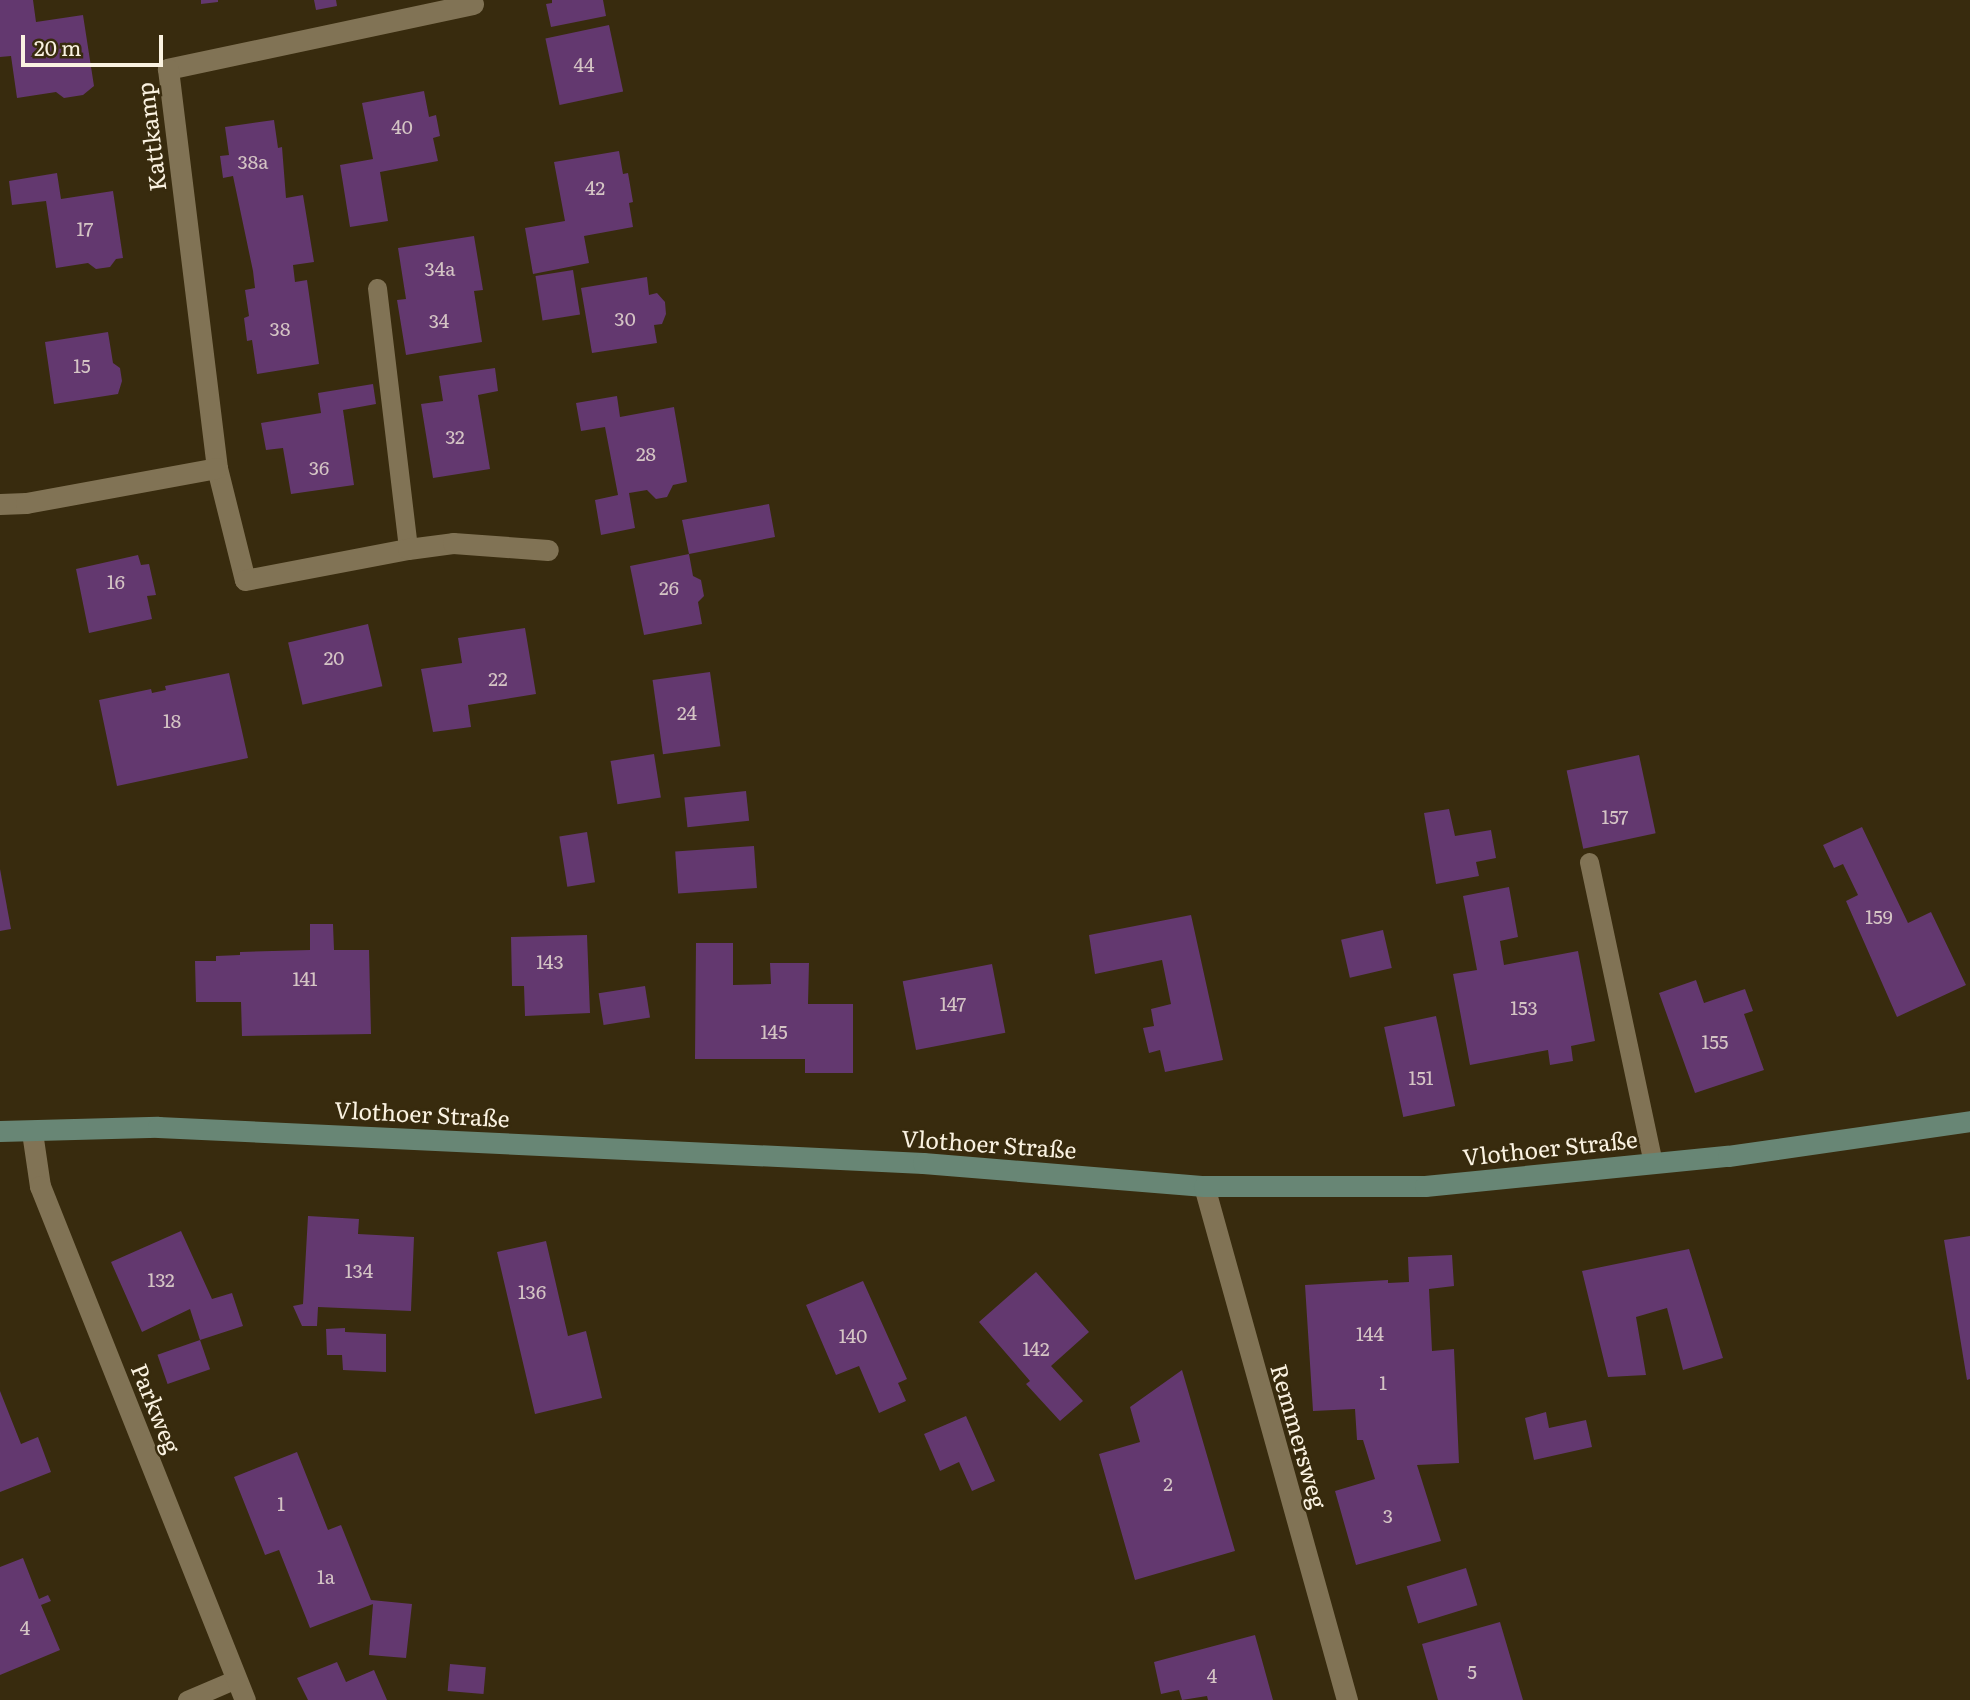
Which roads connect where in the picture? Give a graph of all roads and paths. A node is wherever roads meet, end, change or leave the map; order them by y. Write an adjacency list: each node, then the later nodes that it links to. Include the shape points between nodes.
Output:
1 (473, 4): 3 (street, Kattkamp, via 168,69)
2 (377, 288): 5 (lane)
3 (217, 468): 4 (street); 5 (street, Kattkamp, via 245,580)
4 (0, 504)
5 (408, 549): 6 (street, Kattkamp, via 453,543)
6 (548, 550)
7 (1589, 862): 11 (lane)
8 (1970, 1121): 11 (street, Vlothoer Straße)
9 (0, 1131): 10 (street, Vlothoer Straße)
10 (32, 1132): 12 (street, Vlothoer Straße, via 158,1127 923,1163); 13 (street, Parkweg, via 40,1186)
11 (1653, 1163): 12 (street, Vlothoer Straße, via 1424,1186)
12 (1204, 1186): 16 (street, Remmersweg)
13 (236, 1679): 14 (lane); 15 (street, Parkweg)
14 (187, 1700)
15 (244, 1700)
16 (1347, 1700)

